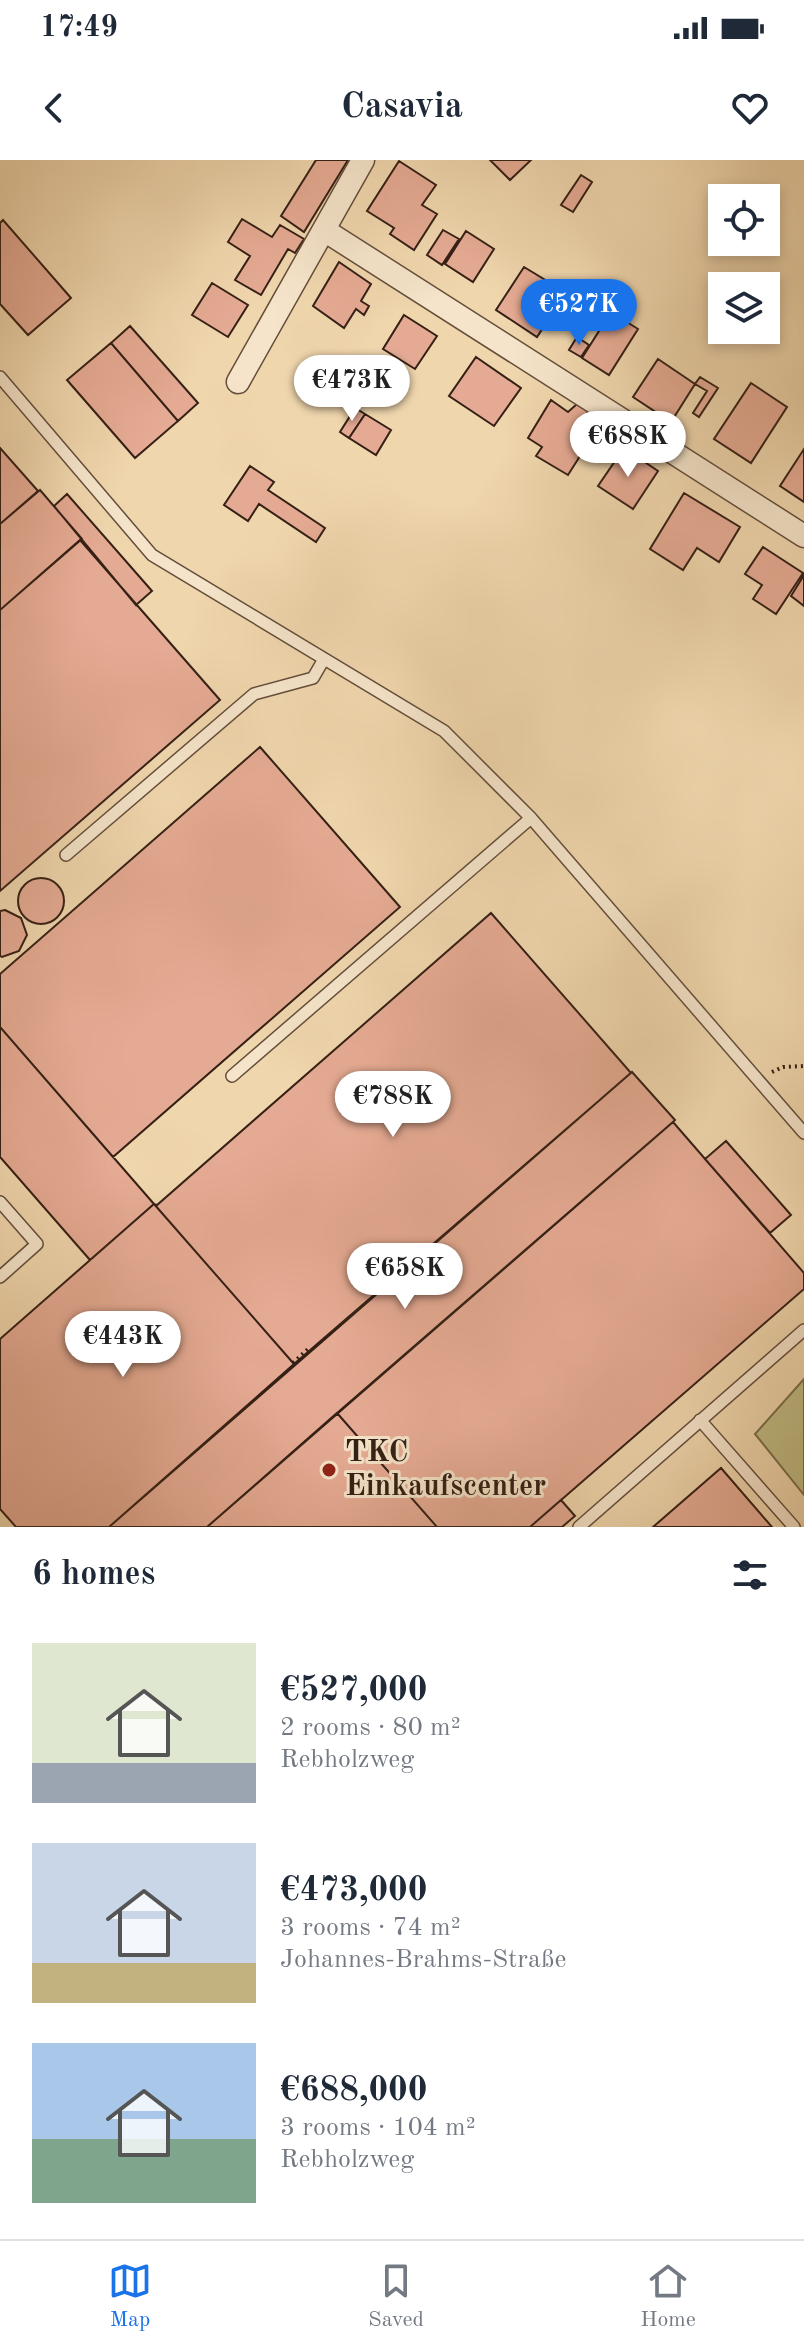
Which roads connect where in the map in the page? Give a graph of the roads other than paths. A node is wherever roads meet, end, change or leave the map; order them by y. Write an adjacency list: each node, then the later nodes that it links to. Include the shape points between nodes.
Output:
1 (363, 160): 2 (street)
2 (324, 230): 4 (street); 5 (street)
3 (0, 377): 6 (lane, via 152,555)
4 (238, 382)
5 (804, 536)
6 (324, 659): 7 (lane, via 444,731); 8 (lane, via 313,678 254,694)
7 (531, 818): 9 (lane); 10 (lane)
8 (66, 855)
9 (232, 1076)
10 (804, 1133)
11 (0, 1202): 12 (lane, via 37,1244)
12 (0, 1277)
13 (804, 1330): 14 (lane)
14 (700, 1420): 15 (lane); 16 (lane)
15 (579, 1527)
16 (794, 1527)

